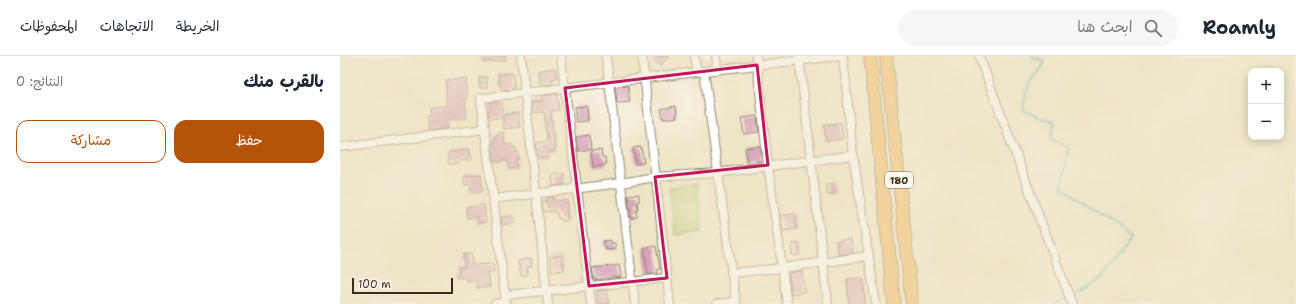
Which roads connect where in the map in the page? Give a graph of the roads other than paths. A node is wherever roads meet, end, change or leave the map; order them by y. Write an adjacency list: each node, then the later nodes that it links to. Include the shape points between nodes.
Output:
1 (521, 56): 20 (street)
2 (561, 56): 19 (street)
3 (606, 56): 18 (street)
4 (642, 56): 17 (street)
5 (694, 56): 16 (street)
6 (716, 56): 15 (street)
7 (756, 56): 14 (street)
8 (840, 56): 13 (street)
9 (843, 56): 23 (street)
10 (870, 56): 27 (highway, 180)
11 (886, 56): 28 (highway, 180)
12 (979, 56): 55 (street)
13 (799, 58): 14 (street); 24 (street)
14 (757, 65): 15 (street); 25 (street)
15 (717, 70): 16 (street)
16 (700, 71): 17 (street); 26 (street)
17 (644, 77): 18 (street); 29 (street)
18 (610, 83): 19 (street); 30 (street)
19 (565, 88): 20 (street); 31 (street)
20 (525, 93): 21 (street, via 481,98); 32 (street)
21 (484, 129): 22 (street); 33 (street)
22 (340, 147)
23 (852, 155): 24 (street); 34 (street)
24 (811, 160): 25 (street); 35 (street)
25 (768, 165): 26 (street); 36 (street)
26 (717, 173): 29 (street); 37 (street)
27 (882, 174): 28 (highway); 53 (highway, 180)
28 (898, 174): 54 (highway, 180)
29 (655, 177): 30 (street); 38 (street)
30 (621, 183): 31 (street); 39 (street)
31 (577, 188): 32 (street); 40 (street)
32 (536, 193): 33 (street); 41 (street)
33 (493, 199): 42 (street)
34 (869, 256): 35 (street); 52 (street)
35 (823, 262): 36 (street); 51 (street)
36 (782, 268): 37 (street); 50 (street)
37 (731, 273): 43 (street)
38 (667, 278): 39 (street); 48 (street)
39 (633, 282): 40 (street); 47 (street)
40 (589, 286): 41 (street); 46 (street)
41 (546, 290): 42 (street); 45 (street)
42 (506, 301): 44 (street)
43 (735, 303): 49 (street)
44 (495, 304)
45 (548, 304)
46 (591, 304)
47 (635, 304)
48 (670, 304)
49 (717, 304)
50 (787, 304)
51 (828, 304)
52 (876, 304)
53 (894, 304)
54 (912, 304)
55 (1072, 304)

